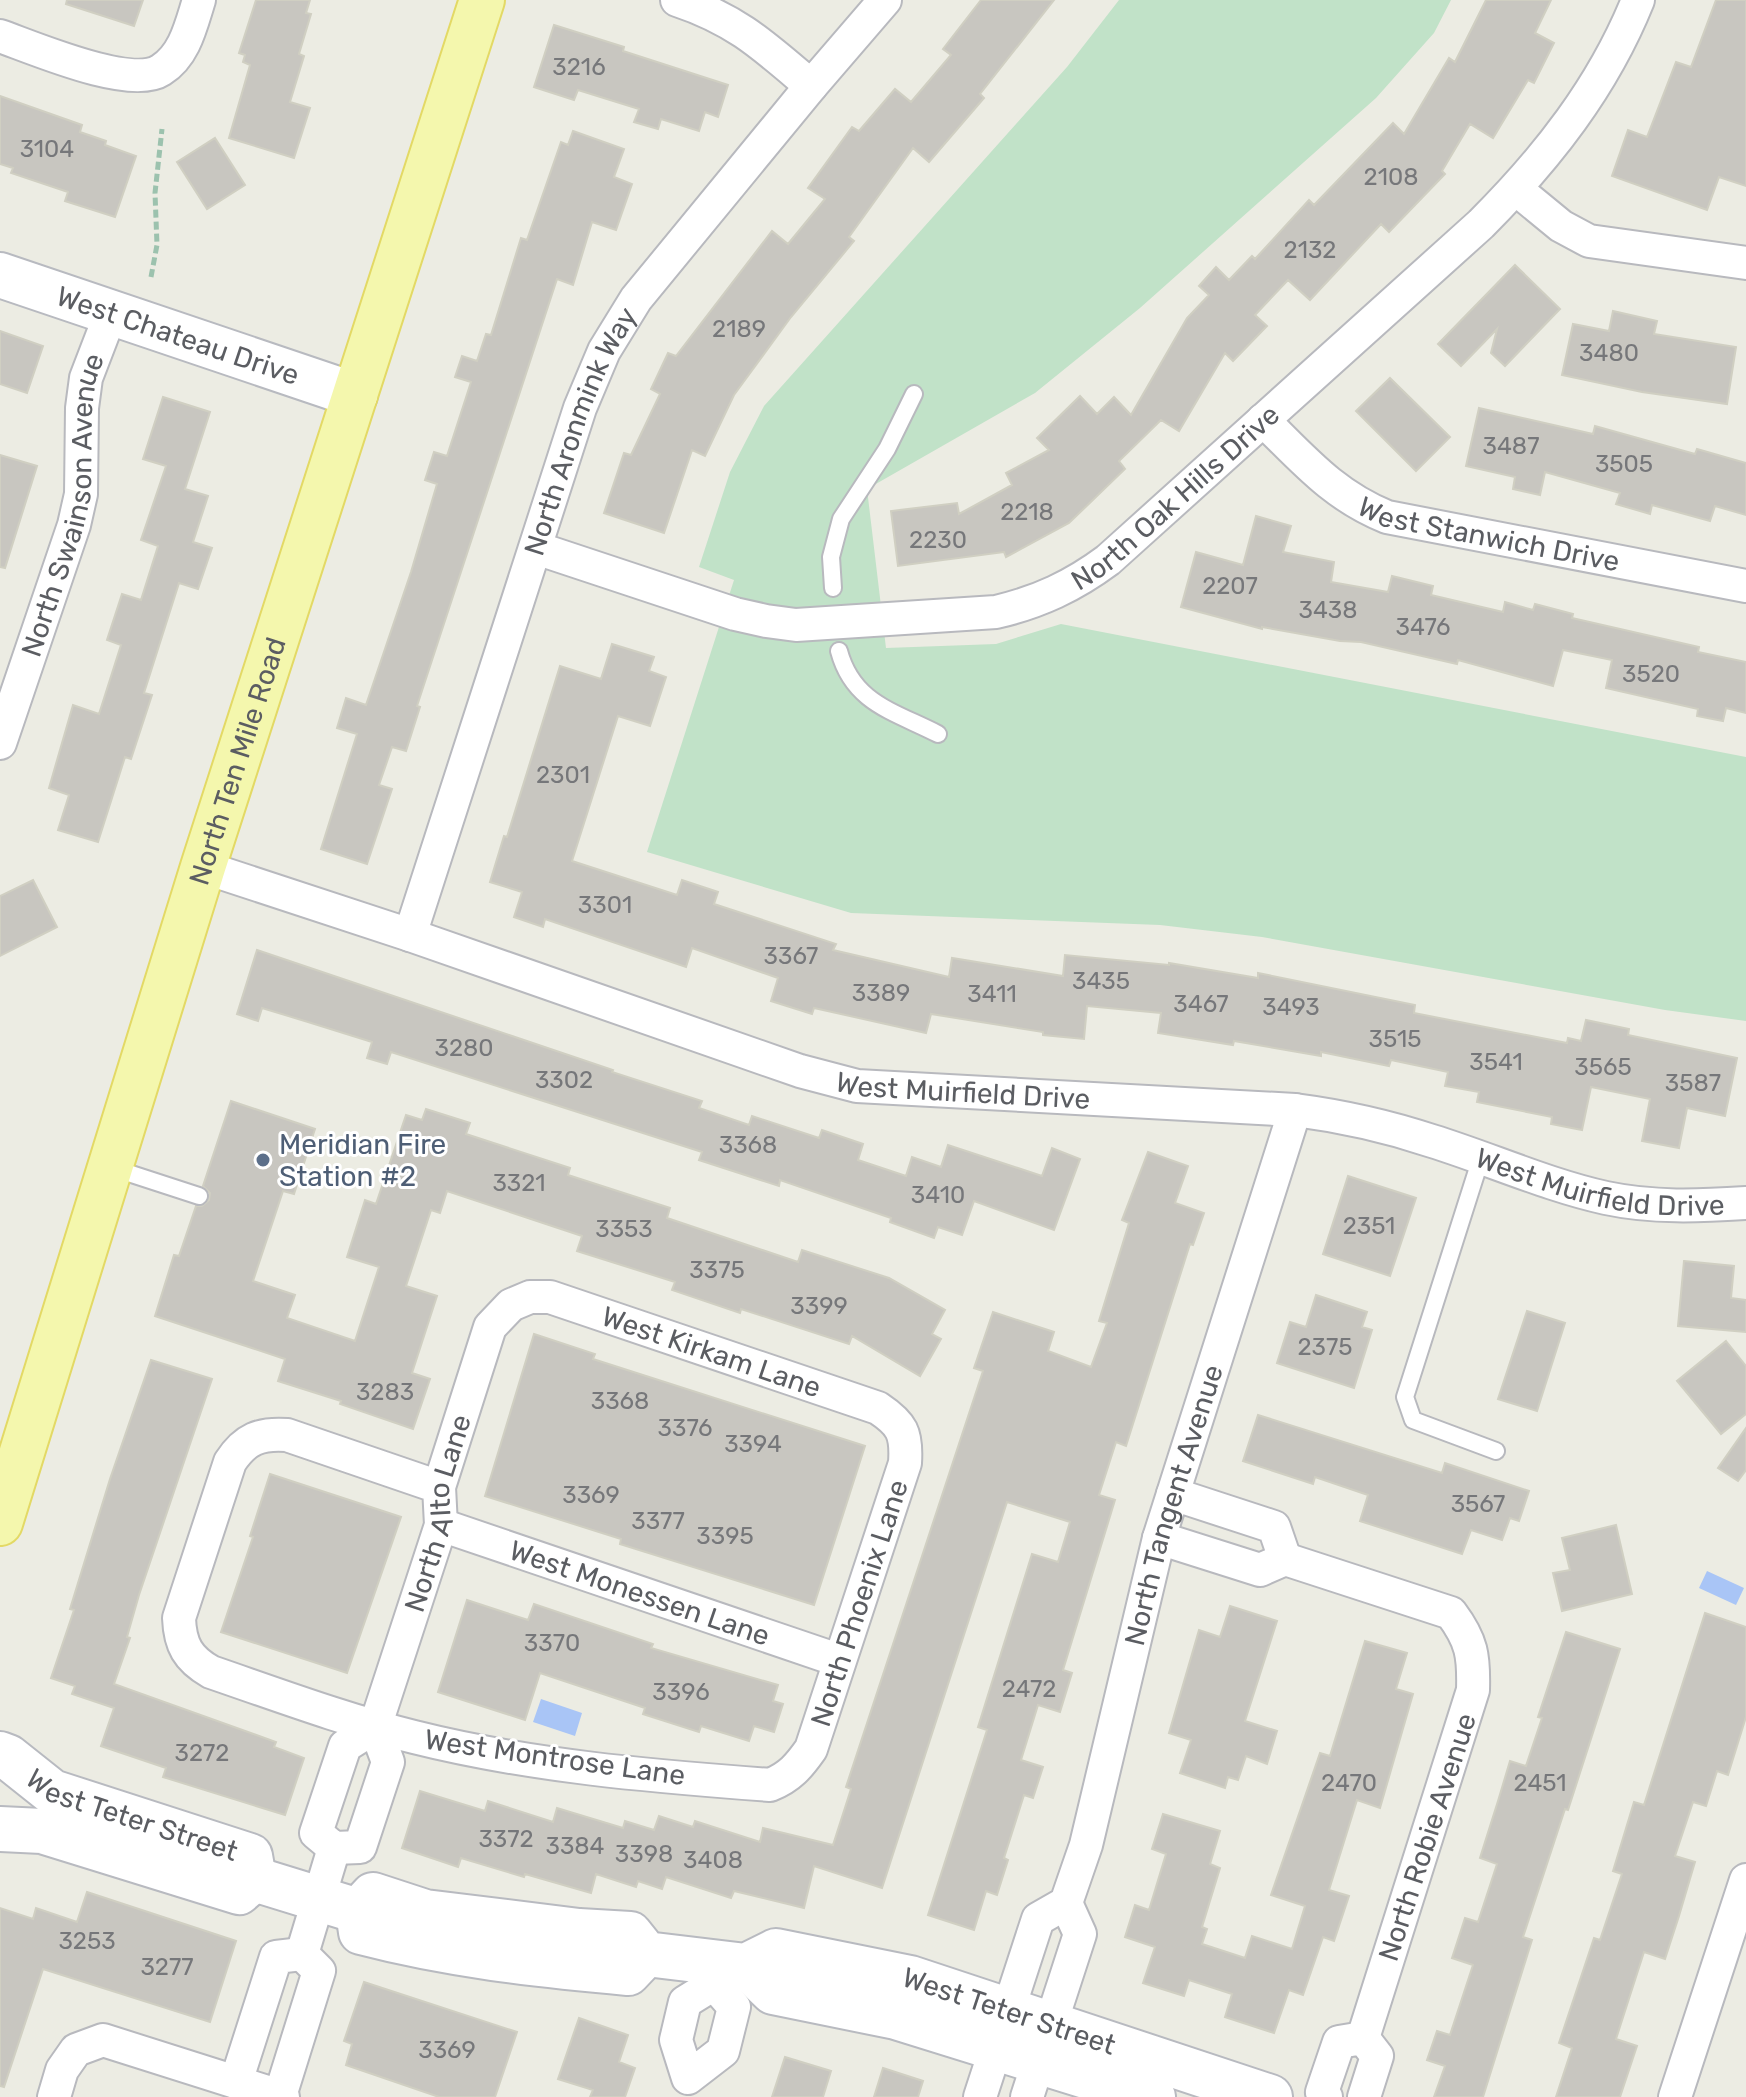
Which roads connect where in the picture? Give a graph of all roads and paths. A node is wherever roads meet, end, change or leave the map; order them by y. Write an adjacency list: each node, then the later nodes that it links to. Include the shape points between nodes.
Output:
1 (199, 0): 6 (street, via 175,57 160,72 139,76 115,75)
2 (482, 0): 15 (main road, North Ten Mile Road)
3 (677, 0): 7 (street, via 753,36)
4 (885, 0): 7 (street, North Aronmink Way)
5 (1638, 0): 9 (street, North Oak Hills Drive, via 1601,78 1565,132)
6 (0, 36)
7 (811, 86): 17 (street, North Aronmink Way, via 619,324 591,378)
8 (162, 129): 12 (path)
9 (1516, 189): 10 (street, via 1561,226 1589,241); 16 (street, North Oak Hills Drive)
10 (1746, 263)
11 (0, 275): 13 (street, West Chateau Drive)
12 (151, 277)
13 (111, 313): 15 (street, West Chateau Drive); 22 (street, North Swainson Avenue, via 86,378 81,494 74,525)
14 (914, 394): 19 (lane, via 887,449 841,519 831,557)
15 (355, 395): 23 (main road, North Ten Mile Road)
16 (1263, 420): 17 (street, North Oak Hills Drive, via 1108,560 1056,593 996,612 796,625 766,621); 18 (street, West Stanwich Drive, via 1332,488 1387,517)
17 (536, 548): 24 (street, North Aronmink Way)
18 (1746, 586)
19 (833, 588)
20 (839, 651): 21 (lane, via 845,673 865,698)
21 (938, 734)
22 (0, 743)
23 (203, 867): 24 (street, West Muirfield Drive); 27 (main road, North Ten Mile Road)
24 (410, 935): 25 (street, West Muirfield Drive, via 800,1071 857,1086)
25 (1295, 1110): 26 (street, West Muirfield Drive, via 1428,1139); 34 (street, North Tangent Avenue)
26 (1481, 1158): 29 (street, West Muirfield Drive, via 1577,1191 1637,1203); 32 (lane, via 1405,1397 1413,1420)
27 (110, 1167): 28 (lane); 35 (main road, North Ten Mile Road)
28 (199, 1196)
29 (1746, 1203)
30 (511, 1305): 31 (street, West Kirkam Lane, via 530,1297 550,1297 878,1408); 33 (street, North Alto Lane, via 490,1327)
31 (903, 1431): 39 (street, North Phoenix Lane, via 905,1463)
32 (1496, 1451)
33 (439, 1487): 36 (street, North Alto Lane); 40 (street, West Montrose Lane, via 287,1435 255,1437 230,1462 179,1618 184,1649 211,1672)
34 (1173, 1494): 37 (street, North Tangent Avenue); 38 (street, via 1274,1527)
35 (0, 1523)
36 (441, 1525): 39 (street, West Monessen Lane); 40 (street, North Alto Lane)
37 (1159, 1538): 38 (street, via 1260,1570); 47 (street, North Tangent Avenue, via 1086,1845)
38 (1285, 1559): 52 (street, North Robie Avenue, via 1451,1613 1466,1634 1474,1659 1473,1690)
39 (838, 1660): 42 (street, North Phoenix Lane, via 811,1749)
40 (375, 1727): 42 (street, West Montrose Lane, via 554,1763 717,1780 770,1785); 44 (street, via 345,1746 316,1833); 44 (street, via 388,1762 360,1847)
41 (0, 1754): 45 (street, West Teter Street, via 52,1792 250,1856)
42 (796, 1770)
43 (0, 1829): 45 (street, West Teter Street, via 42,1831 239,1892)
44 (334, 1848): 48 (street)
45 (254, 1879): 48 (street, West Teter Street)
46 (1746, 1880): 63 (street)
47 (1066, 1903): 51 (street, via 1038,1919); 53 (street, via 1080,1934)
48 (338, 1905): 49 (street); 50 (street, via 373,1895 425,1912 630,1934 646,1954)
49 (302, 1954): 54 (street, via 276,1957); 56 (street, via 319,1971)
50 (725, 1971): 51 (street, West Teter Street, via 773,1992 896,2017); 55 (street, via 734,2007 723,2051); 55 (street, via 685,2002 676,2040)
51 (1003, 2029): 53 (street, West Teter Street); 58 (street)
52 (1363, 2038): 61 (street, via 1339,2042 1322,2092); 62 (street, via 1377,2056)
53 (1039, 2061): 59 (street, West Teter Street); 60 (street, West Teter Street)
54 (236, 2082): 56 (street); 57 (street, via 103,2040 76,2050 62,2070)
55 (685, 2088)
56 (282, 2096)
57 (54, 2097)
58 (980, 2097)
59 (1153, 2097)
60 (1270, 2097)
61 (1326, 2097)
62 (1364, 2097)
63 (1675, 2097)

